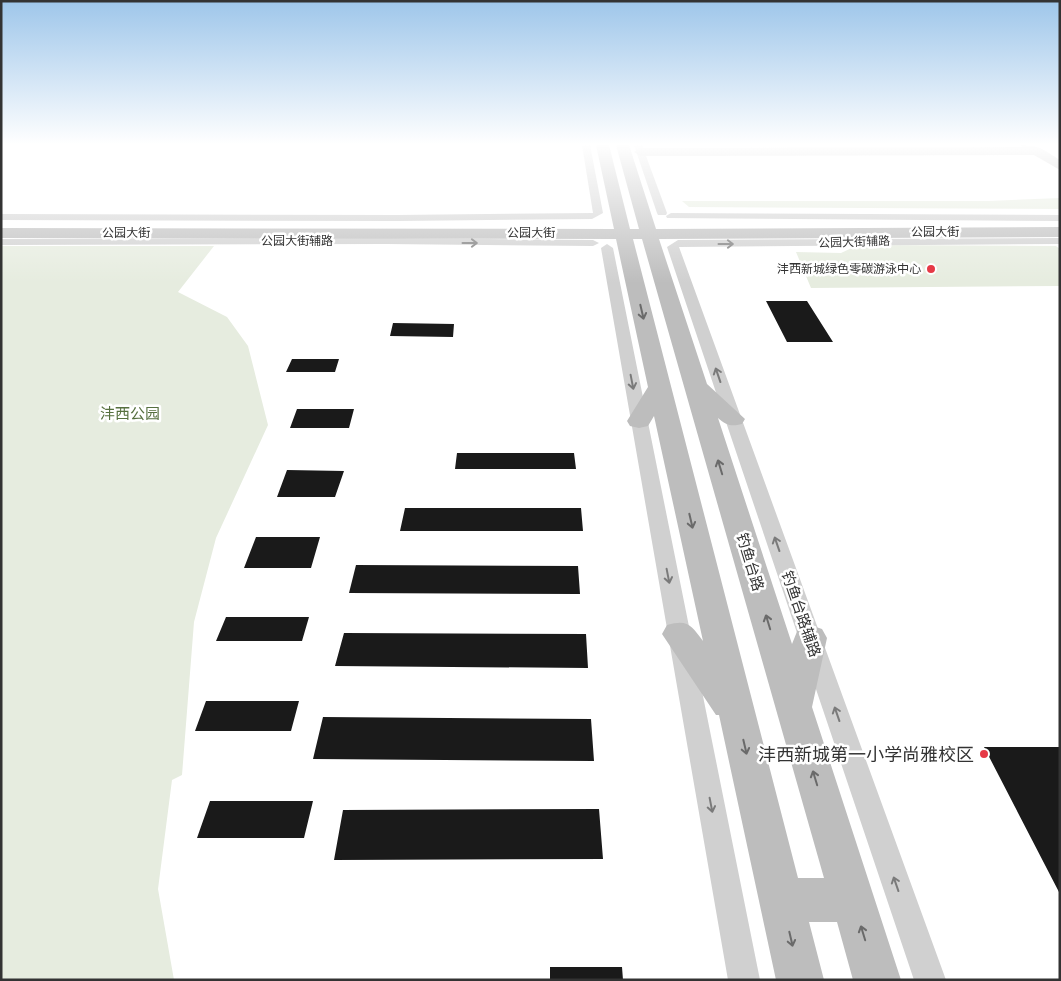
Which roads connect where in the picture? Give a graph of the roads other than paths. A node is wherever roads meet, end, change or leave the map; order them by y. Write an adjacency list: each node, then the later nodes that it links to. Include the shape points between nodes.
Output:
1 (741, 191): 2 (main road)
2 (630, 207): 4 (street, 公园大街辅路, via 398,218); 5 (street, 公园大街辅路); 9 (main road); 9 (main road, 公园大街); 9 (main road); 10 (main road); 10 (main road, 公园大街); 10 (main road); 13 (street, 公园大街辅路, one-way to 13); 14 (street, 公园大街辅路, one-way to 2, via 458,243); 15 (main road, one-way to 15); 16 (main road, 钓鱼台路); 17 (street, 钓鱼台路辅路, one-way to 2); 18 (street, one-way to 18)
3 (1060, 213): 5 (main road)
4 (1, 217)
5 (1014, 218): 6 (street, 公园大街辅路)
6 (1060, 218)
7 (1, 226): 9 (main road, 公园大街)
8 (1060, 226): 10 (main road, 公园大街)
9 (558, 230): 12 (main road, 公园大街)
10 (713, 230): 11 (main road, 公园大街)
11 (1060, 232)
12 (1, 233)
13 (1060, 241)
14 (1, 242)
15 (659, 387): 18 (main road); 22 (main road, one-way to 22)
16 (696, 388): 17 (main road); 21 (main road, 钓鱼台路, one-way to 16)
17 (733, 419): 20 (street, 钓鱼台路辅路, one-way to 17)
18 (639, 421): 19 (street, one-way to 19)
19 (679, 634): 22 (main road); 25 (street, one-way to 25)
20 (810, 638): 21 (main road); 28 (street, 钓鱼台路辅路, one-way to 20)
21 (794, 708): 24 (main road, 钓鱼台路, one-way to 21)
22 (738, 716): 23 (main road, one-way to 23)
23 (781, 900): 24 (main road); 26 (main road, one-way to 26)
24 (852, 900): 27 (main road, 钓鱼台路, one-way to 24)
25 (744, 980)
26 (800, 980)
27 (877, 980)
28 (930, 980)

